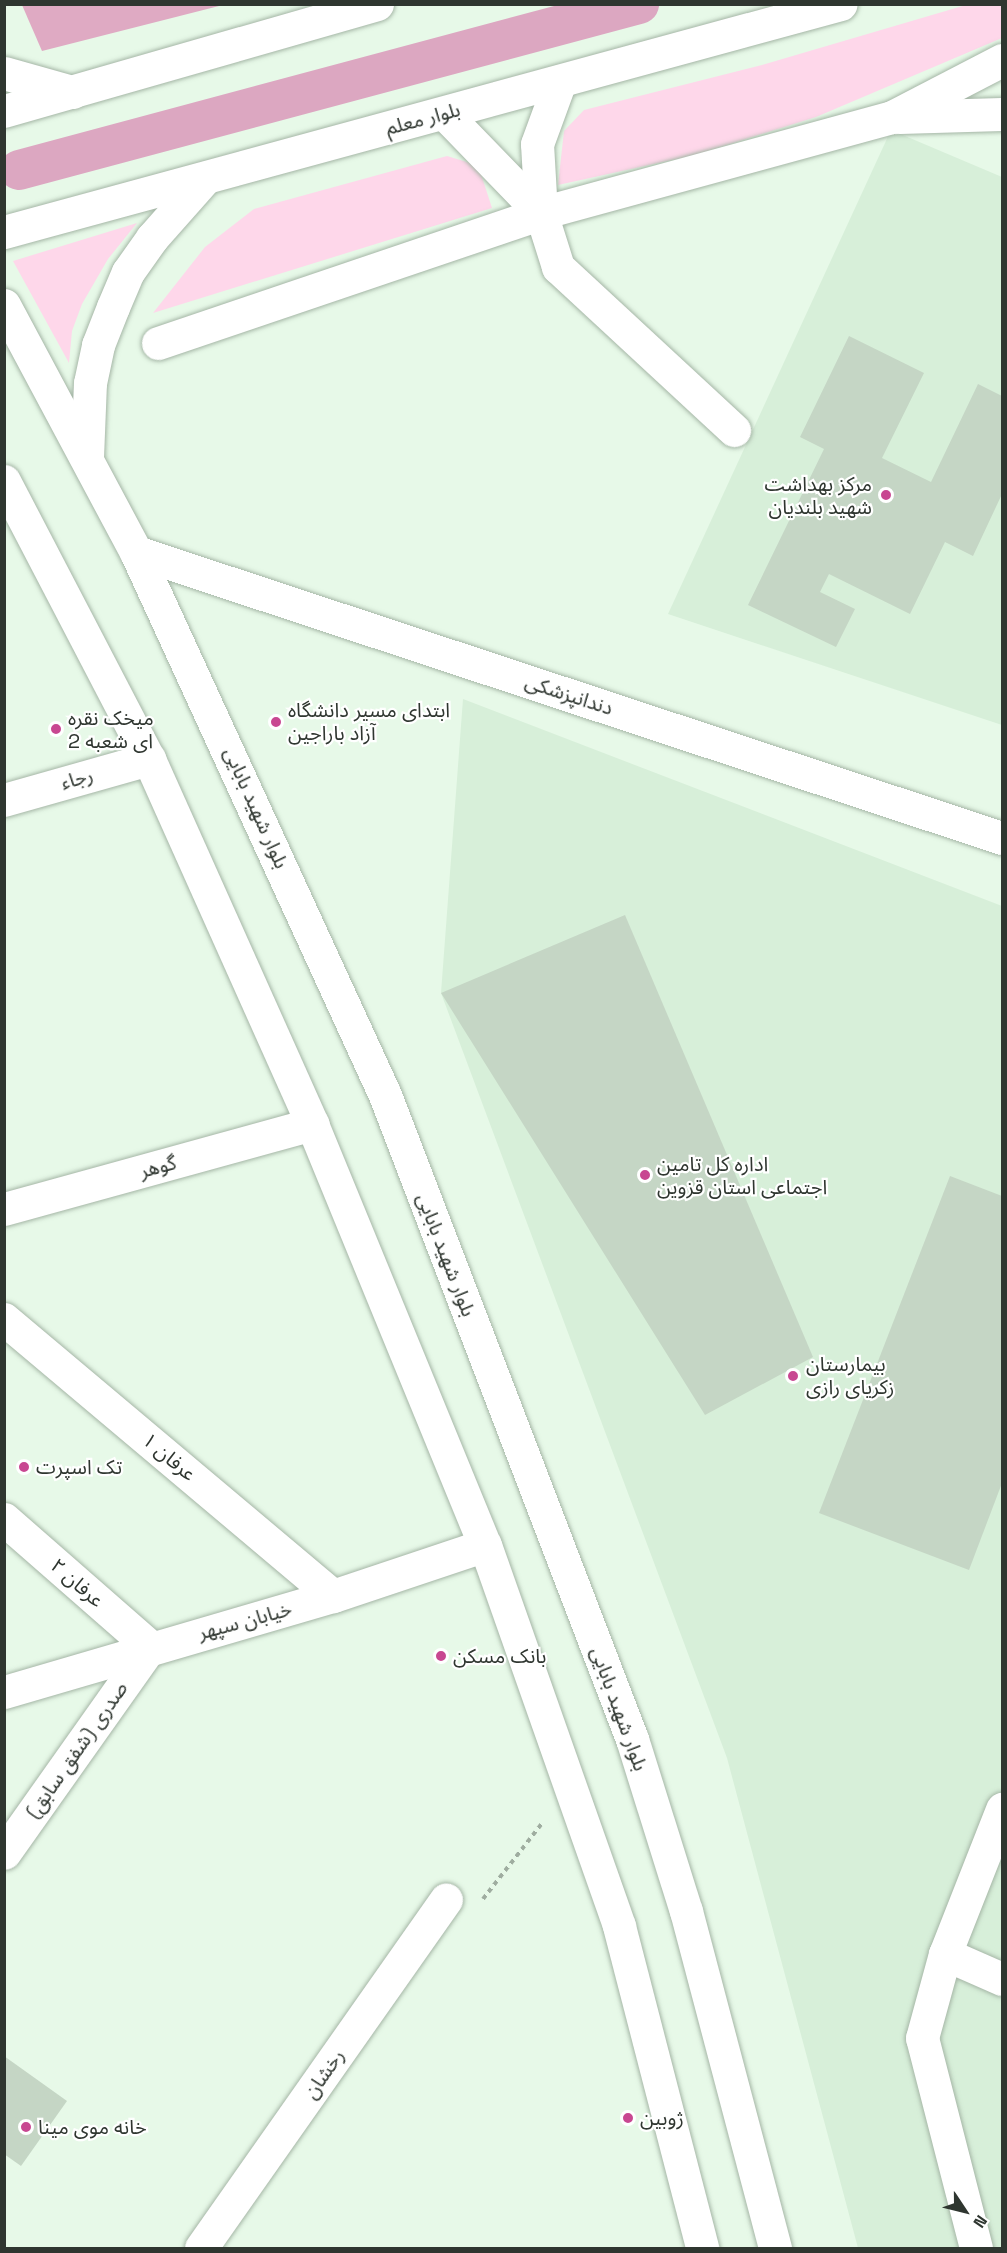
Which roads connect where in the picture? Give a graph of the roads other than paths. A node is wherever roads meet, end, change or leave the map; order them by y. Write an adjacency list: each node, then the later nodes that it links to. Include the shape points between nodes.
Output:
1 (377, 4): 6 (main road)
2 (841, 4): 5 (main road, بلوار معلم)
3 (1002, 60): 10 (main road)
4 (4, 73): 6 (main road)
5 (560, 81): 8 (main road, بلوار معلم); 12 (main road, via 537,144)
6 (72, 92): 7 (main road)
7 (4, 111)
8 (444, 112): 11 (main road, بلوار معلم); 12 (main road)
9 (1002, 114): 10 (main road)
10 (892, 117): 12 (main road)
11 (205, 178): 13 (main road, بلوار معلم); 17 (main road, via 152,238 128,272 113,307 98,345 90,383)
12 (541, 213): 15 (main road); 16 (main road, via 558,267)
13 (4, 232)
14 (4, 305): 17 (main road, بلوار شهید بابایی)
15 (158, 343)
16 (734, 430)
17 (87, 459): 19 (main road, بلوار شهید بابایی)
18 (4, 481): 20 (main road)
19 (136, 552): 22 (main road, دندانپزشکی); 38 (main road, بلوار شهید بابایی, via 385,1095 632,1739 686,1911)
20 (149, 759): 21 (main road, رجاء); 23 (main road)
21 (4, 800)
22 (1002, 838)
23 (312, 1124): 24 (main road, گوهر); 27 (main road)
24 (4, 1209)
25 (4, 1319): 28 (main road, عرفان ۱)
26 (4, 1520): 29 (main road, عرفان ۲)
27 (484, 1545): 28 (main road, خیابان سپهر); 37 (main road, via 619,1926)
28 (333, 1596): 29 (main road, خیابان سپهر)
29 (150, 1647): 30 (main road, خیابان سپهر); 32 (main road, صدری (شفق سابق))
30 (4, 1692)
31 (1002, 1809): 34 (main road)
32 (4, 1853)
33 (446, 1900): 36 (main road, رخشان)
34 (945, 1954): 35 (main road); 39 (main road, via 922,2038)
35 (1002, 1979)
36 (201, 2248)
37 (702, 2248)
38 (775, 2248)
39 (976, 2248)

